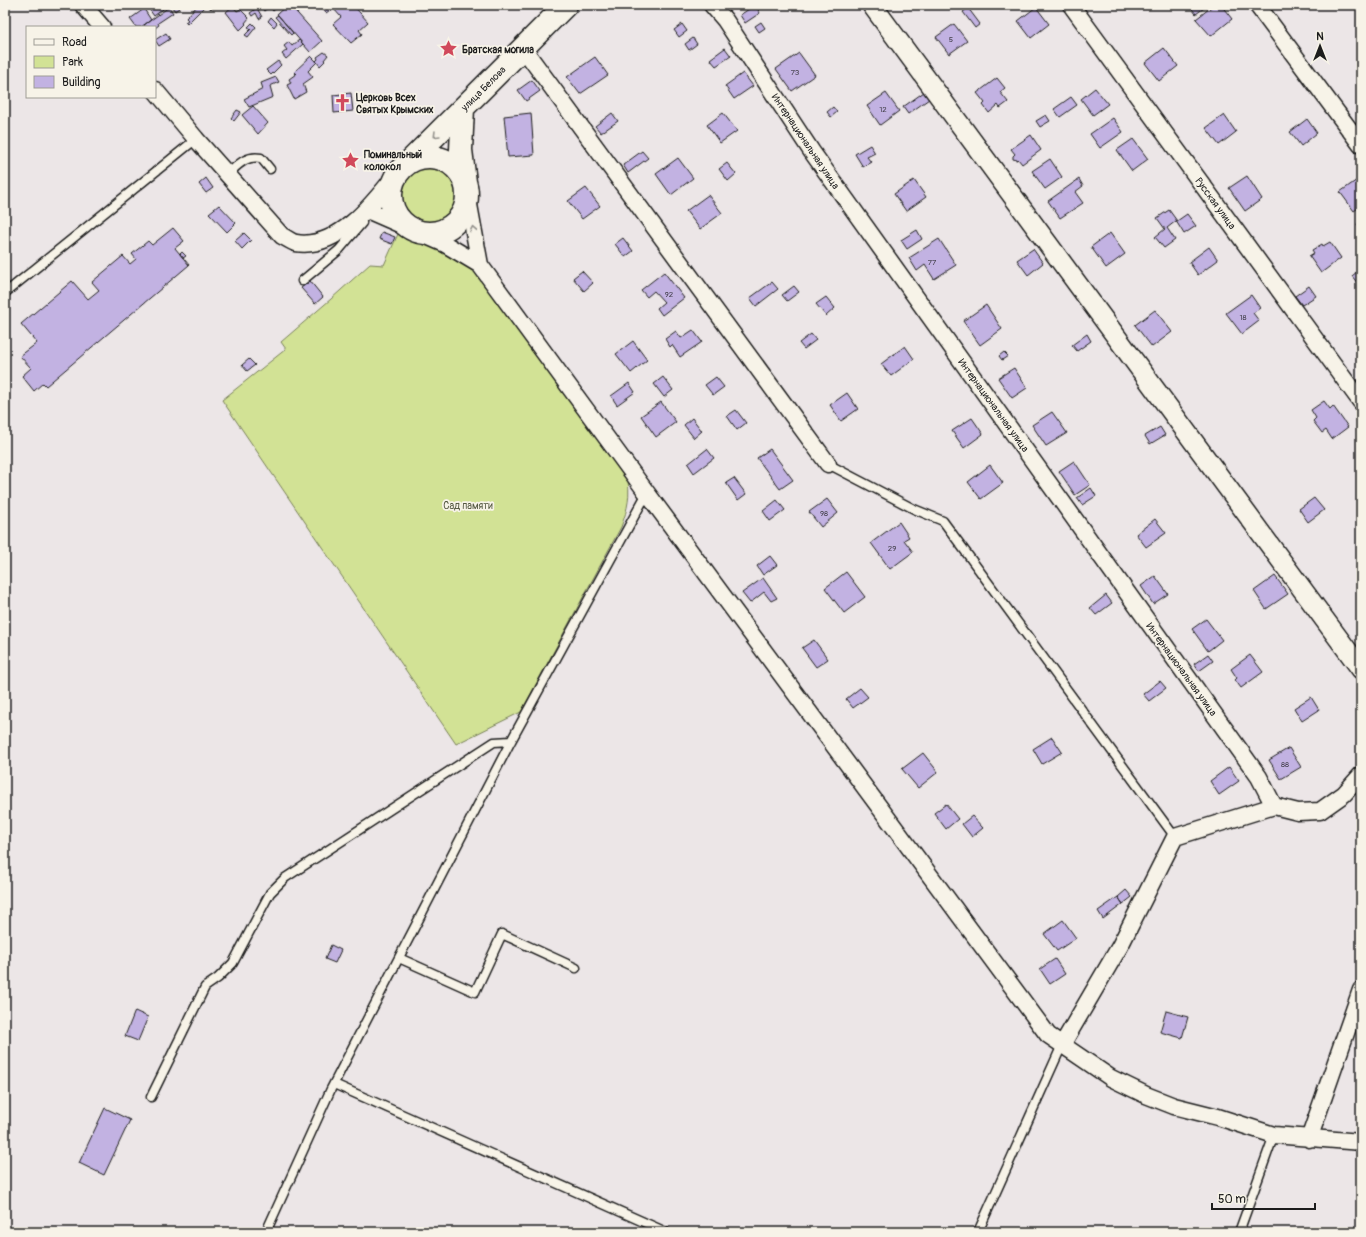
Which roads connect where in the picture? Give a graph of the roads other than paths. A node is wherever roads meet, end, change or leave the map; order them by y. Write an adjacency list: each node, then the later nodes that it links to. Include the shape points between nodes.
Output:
1 (83, 5): 7 (street)
2 (566, 5): 8 (main road, улица Белова)
3 (712, 5): 28 (street, Интернациональная улица, via 725,20 817,158 1259,776)
4 (872, 5): 25 (street)
5 (1070, 5): 22 (street, Русская улица)
6 (1257, 5): 12 (street)
7 (101, 26)
8 (523, 48): 10 (main road, улица Белова); 23 (street)
9 (156, 91): 11 (street)
10 (463, 108): 14 (main road, улица Белова, one-way to 14); 16 (main road, via 461,150)
11 (196, 139): 15 (street); 21 (lane)
12 (1361, 145)
13 (270, 169): 15 (lane, via 261,158 252,157)
14 (399, 171): 16 (main road, via 414,160 432,157 441,159 456,169 465,184); 17 (street); 18 (main road, via 391,187 392,206 401,222)
15 (228, 174): 17 (street, via 282,236 294,243 313,244 332,236)
16 (466, 194): 18 (main road, via 463,211 452,225 435,232); 19 (street, one-way to 16)
17 (370, 211): 18 (street); 20 (lane, via 339,250)
18 (417, 231): 19 (street, via 446,244)
19 (480, 265): 24 (street)
20 (302, 281)
21 (5, 294)
22 (1361, 402)
23 (828, 464): 29 (lane, via 914,509 943,521)
24 (647, 493): 26 (lane); 33 (street, via 1048,1035)
25 (1361, 669)
26 (511, 741): 30 (lane); 35 (lane, via 494,742 285,878 270,893 233,963 205,987)
27 (1361, 775): 28 (street, via 1344,794 1320,811 1298,812)
28 (1274, 806): 29 (street)
29 (1175, 836): 33 (street, via 1120,946)
30 (399, 958): 31 (lane, via 475,992 502,934); 34 (lane)
31 (576, 968)
32 (1361, 990): 37 (street)
33 (1062, 1045): 36 (street, via 1111,1078 1146,1095 1174,1106); 41 (lane)
34 (334, 1084): 39 (lane); 40 (lane)
35 (151, 1097)
36 (1274, 1135): 37 (street); 42 (lane)
37 (1309, 1139): 38 (street)
38 (1361, 1142)
39 (266, 1232)
40 (666, 1232)
41 (978, 1232)
42 (1239, 1232)

